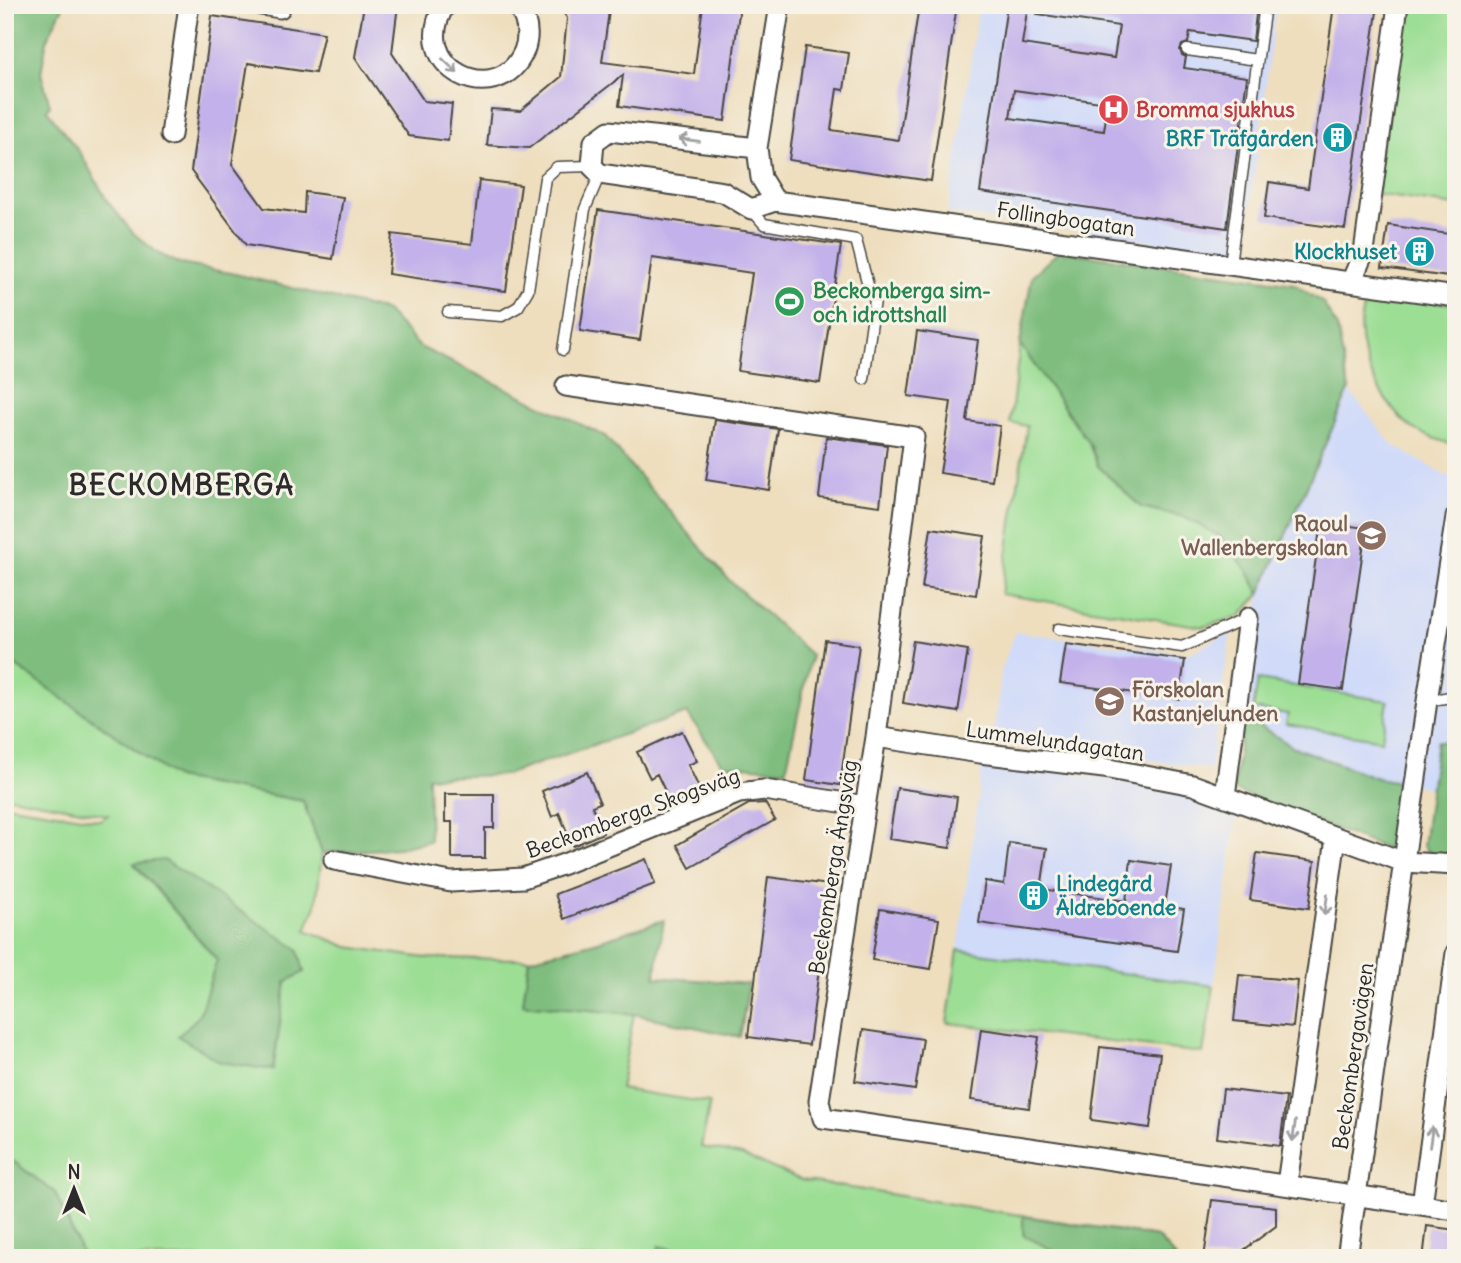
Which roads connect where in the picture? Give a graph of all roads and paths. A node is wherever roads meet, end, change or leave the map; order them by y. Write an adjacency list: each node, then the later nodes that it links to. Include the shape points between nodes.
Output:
1 (189, 5): 9 (street)
2 (445, 5): 3 (street, one-way to 3, via 434,31 436,46 452,71 479,81 495,79 520,60 527,30)
3 (517, 5)
4 (780, 5): 10 (street)
5 (1265, 5): 8 (lane)
6 (1398, 5): 15 (street, via 1364,252)
7 (1187, 50): 8 (lane)
8 (1258, 60): 14 (lane)
9 (171, 135)
10 (757, 148): 11 (street, one-way to 11, via 608,131 594,142); 12 (street, via 761,178)
11 (596, 170): 13 (street, via 723,192); 17 (lane, via 557,167 545,178 528,290 518,307 502,316); 18 (lane, via 585,209)
12 (775, 201): 13 (street); 14 (street, Follingbogatan)
13 (751, 209): 19 (lane, via 764,224 856,240 875,300)
14 (1230, 264): 15 (street, Follingbogatan)
15 (1351, 282): 16 (street, Follingbogatan)
16 (1456, 297)
17 (449, 312)
18 (564, 350)
19 (864, 379)
20 (566, 386): 26 (street, Beckomberga Ängsväg, via 914,437)
21 (1456, 517): 25 (street, Beckombergavägen)
22 (1248, 618): 23 (lane, via 1182,647); 27 (street)
23 (1059, 629)
24 (1456, 696): 25 (lane)
25 (1427, 701): 31 (street, Beckombergavägen)
26 (876, 737): 27 (street, Lummelundagatan, via 1104,768 1193,785); 28 (street, Beckomberga Ängsväg)
27 (1225, 796): 29 (street, Lummelundagatan)
28 (865, 806): 30 (street, Beckomberga Skogsväg, via 764,790 738,793 523,878 451,882); 34 (street, Beckomberga Ängsväg, via 819,1101 823,1118)
29 (1336, 838): 31 (street, Lummelundagatan); 34 (street, one-way to 34)
30 (334, 860)
31 (1404, 862): 32 (street); 35 (street, Beckombergavägen)
32 (1456, 865)
33 (1456, 953): 36 (street, one-way to 33)
34 (1287, 1184): 35 (street, Beckomberga Ängsväg)
35 (1357, 1195): 36 (street, Beckomberga Ängsväg); 38 (street, Beckombergavägen)
36 (1422, 1205): 37 (street, Beckomberga Ängsväg)
37 (1456, 1210)
38 (1347, 1258)

